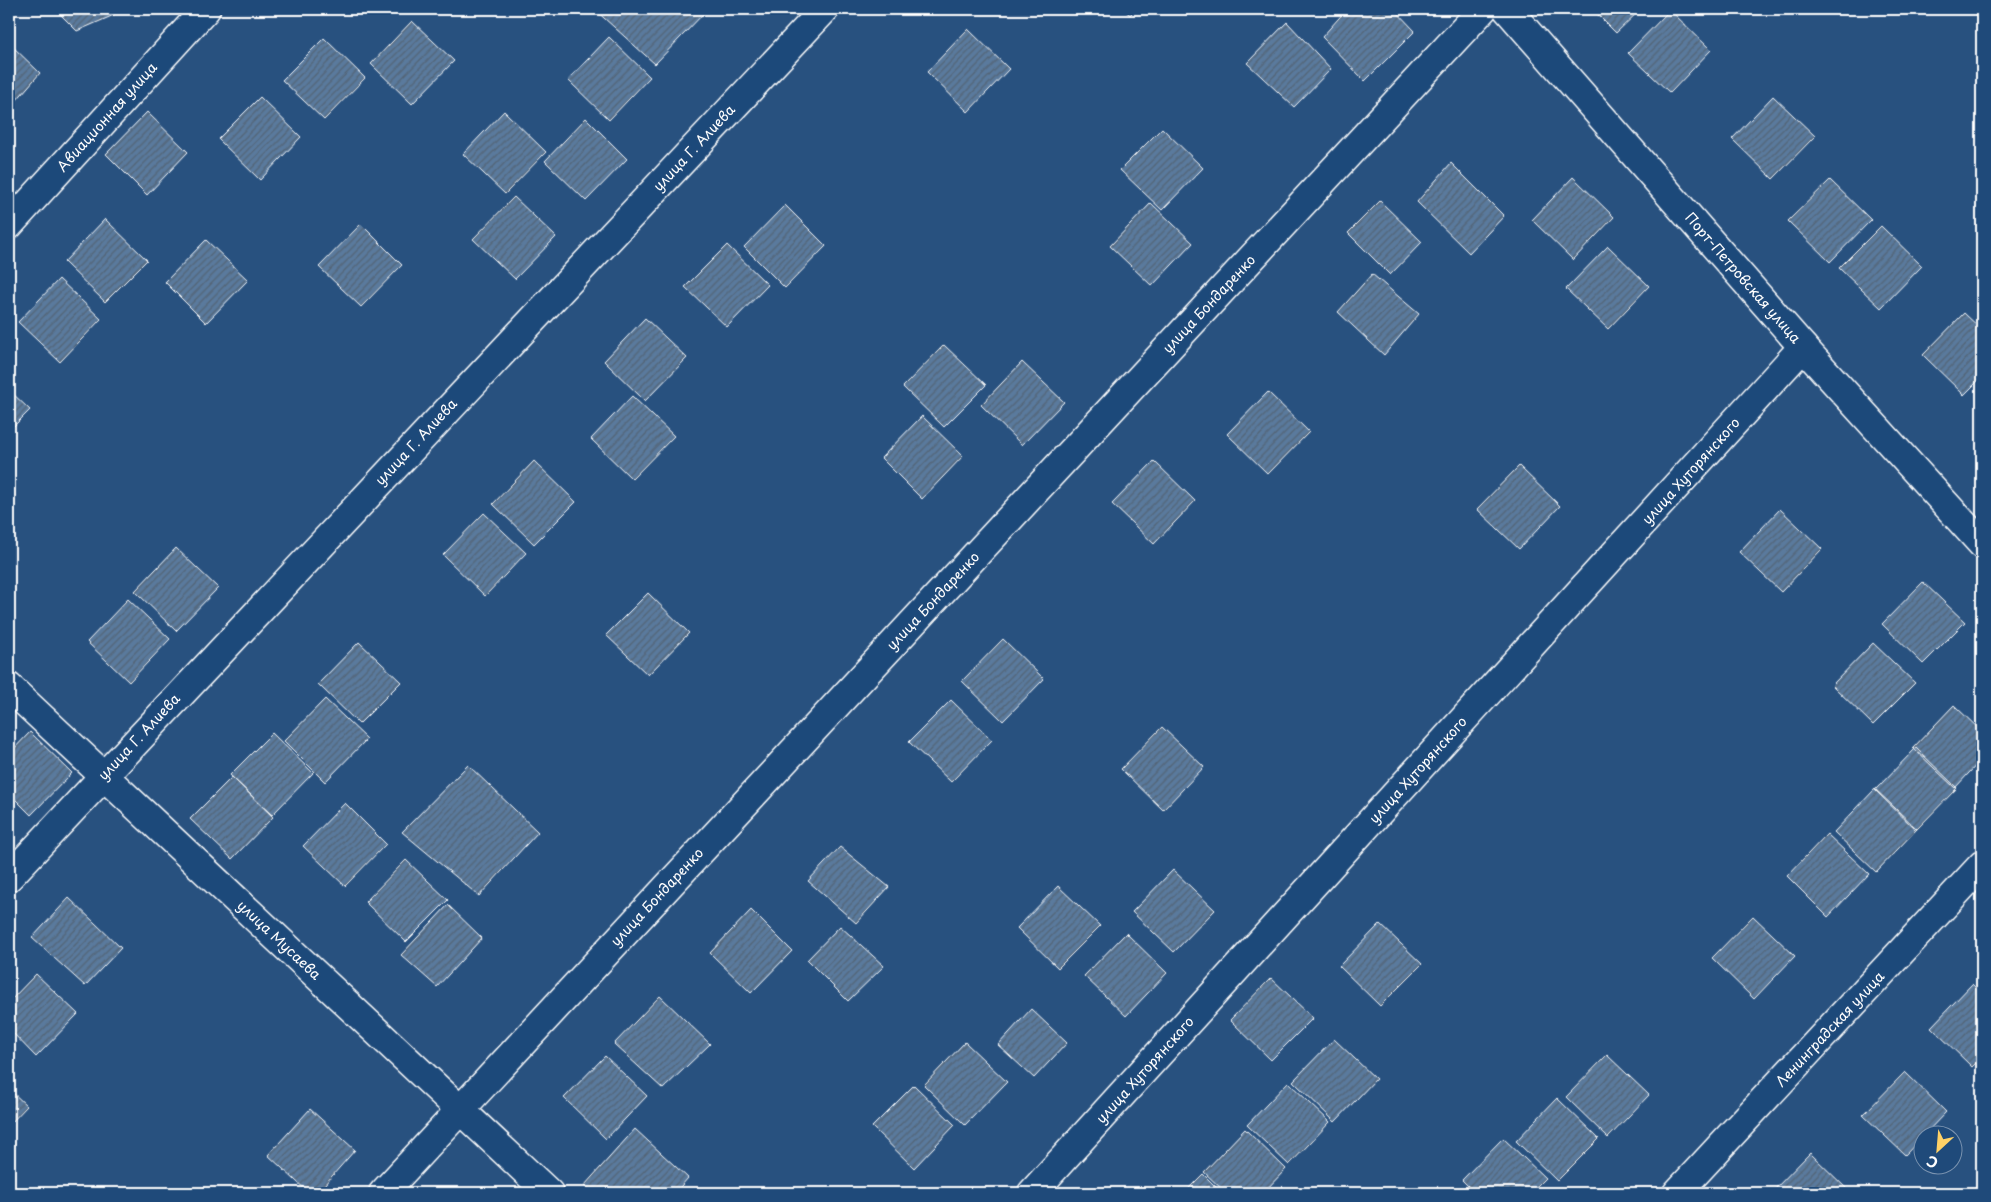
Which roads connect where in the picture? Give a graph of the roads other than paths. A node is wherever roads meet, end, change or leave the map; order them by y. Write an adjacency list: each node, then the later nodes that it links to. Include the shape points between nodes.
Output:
1 (206, 9): 5 (street, Авиационная улица)
2 (825, 9): 9 (street, улица Г. Алиева)
3 (1484, 9): 12 (street, улица Бондаренко)
4 (1507, 9): 6 (street, Порт-Петровская улица)
5 (9, 225)
6 (1803, 348): 7 (street, Порт-Петровская улица); 15 (street, улица Хуторянского)
7 (1982, 544)
8 (9, 687): 9 (street, улица Мусаева)
9 (104, 774): 11 (street, улица Г. Алиева); 12 (street, улица Мусаева)
10 (1982, 865): 16 (street, Ленинградская улица)
11 (9, 877)
12 (459, 1110): 13 (street, улица Бондаренко); 14 (street, улица Мусаева)
13 (382, 1193)
14 (549, 1193)
15 (1032, 1193)
16 (1677, 1193)

